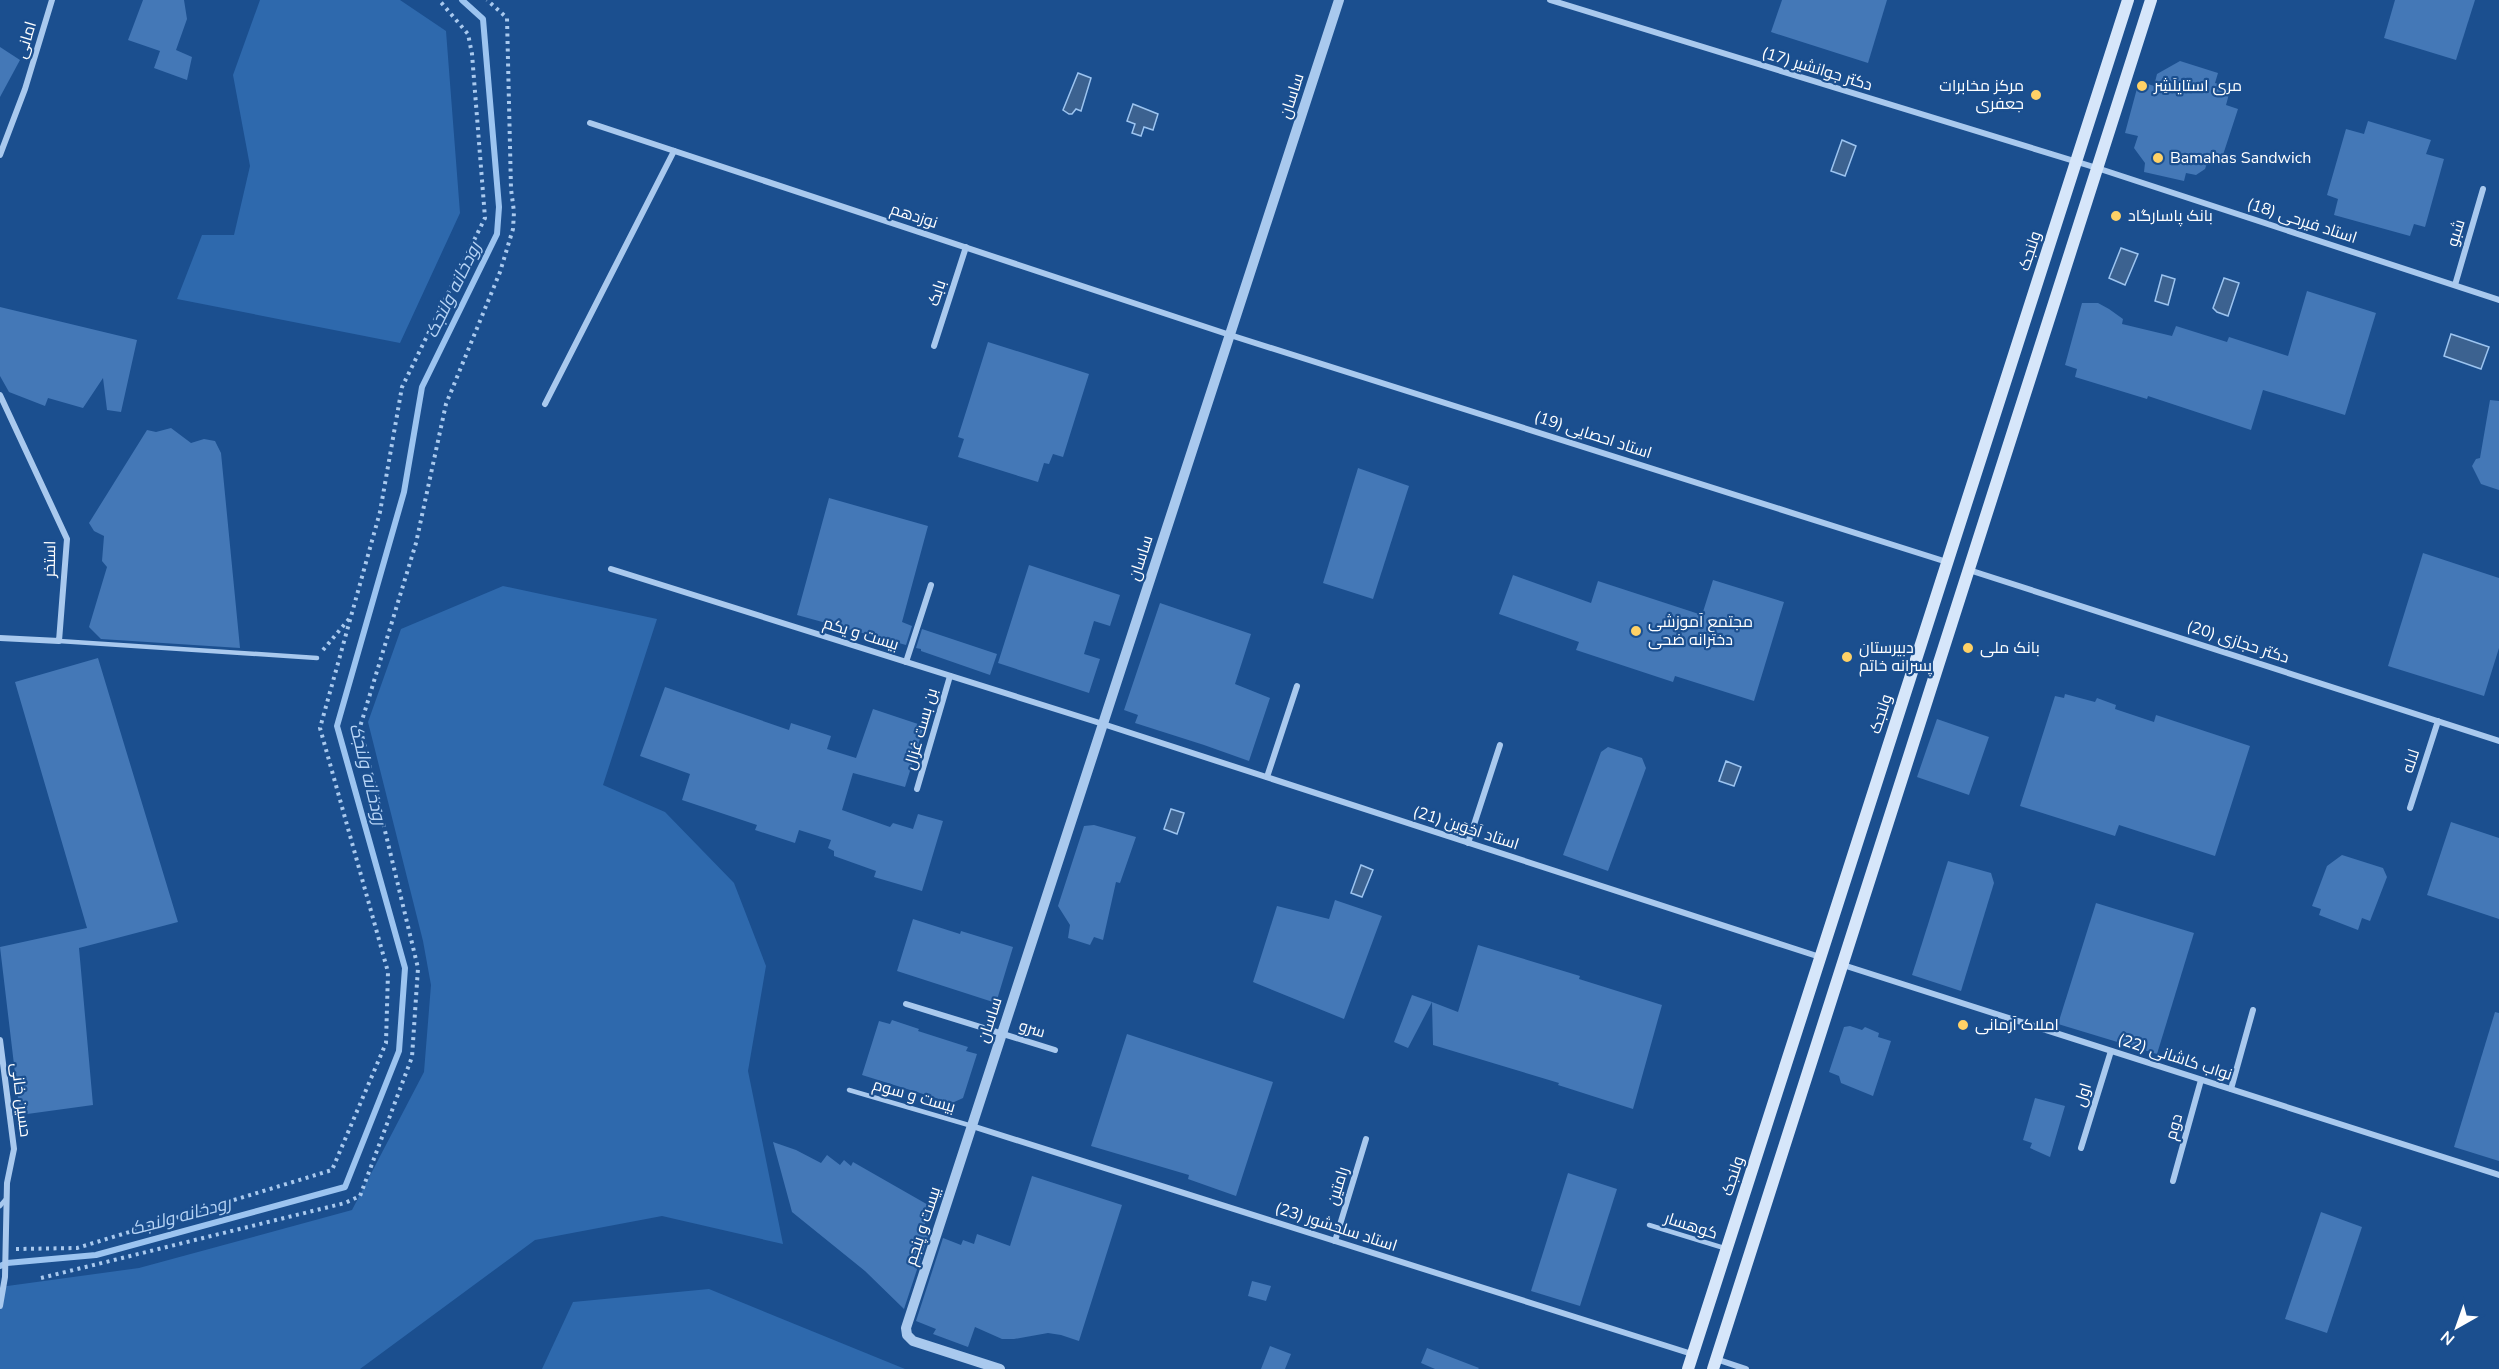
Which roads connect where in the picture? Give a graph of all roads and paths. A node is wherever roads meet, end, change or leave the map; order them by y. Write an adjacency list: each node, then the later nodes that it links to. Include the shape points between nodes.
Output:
1 (52, 0): 10 (street, امانی)
2 (439, 0): 25 (path, via 468,34 485,218 402,387 380,512)
3 (487, 0): 62 (path, via 507,18 513,229 500,272 446,404 416,543 360,727 418,968 412,1057 360,1196 345,1203)
4 (1339, 0): 17 (street, ساسان)
5 (1550, 0): 11 (street, دکتر جوانشیر (17))
6 (2128, 0): 11 (main road, ولنجک)
7 (2151, 0): 12 (main road)
8 (590, 123): 9 (street, نوزدهم)
9 (674, 151): 14 (street, نوزدهم); 20 (street)
10 (0, 155)
11 (2075, 163): 12 (street, دکتر جوانشیر (17)); 21 (main road, ولنجک)
12 (2097, 168): 15 (street, استاد فیرحی (18)); 23 (main road)
13 (2483, 189): 15 (street, شبو)
14 (966, 247): 17 (street, نوزدهم); 18 (street, بابک)
15 (2455, 285): 16 (street, استاد فیرحی (18))
16 (2499, 300)
17 (1230, 335): 21 (street, استاد احصایی (19)); 33 (street, ساسان)
18 (934, 346)
19 (0, 395): 27 (street, استخر, via 67,538)
20 (545, 404)
21 (1947, 562): 23 (main road); 40 (main road, ولنجک)
22 (611, 569): 29 (street, بیست و یکم)
23 (1969, 570): 32 (street, دکتر حجازی (20)); 41 (main road)
24 (931, 585): 29 (street)
25 (351, 617): 28 (path); 61 (path, via 320,728 388,972 386,1043 332,1170 77,1248)
26 (0, 638): 27 (street)
27 (59, 641): 28 (lane)
28 (317, 658)
29 (906, 662): 30 (street, بیست و یکم)
30 (950, 676): 33 (street, بیست و یکم); 37 (street, بن بست غزال)
31 (1297, 686): 36 (street)
32 (2438, 721): 34 (street, دکتر حجازی (20)); 38 (street, لاله)
33 (1103, 724): 36 (street, استاد اَخوَين (21)); 44 (street, ساسان)
34 (2499, 741)
35 (1500, 744): 39 (street)
36 (1267, 777): 39 (street, استاد اَخوَين (21))
37 (917, 789)
38 (2410, 808)
39 (1468, 843): 40 (street, استاد اَخوَين (21))
40 (1820, 957): 41 (main road); 60 (main road, ولنجک)
41 (1842, 965): 47 (street, نواب کاشانی (22)); 65 (main road)
42 (906, 1004): 44 (street, سرو)
43 (2253, 1010): 49 (street)
44 (1002, 1033): 46 (street, سرو); 51 (street, ساسان)
45 (0, 1040): 56 (street, حسین خانی, via 14,1149)
46 (1055, 1050)
47 (2112, 1051): 48 (street, نواب کاشانی (22)); 53 (street, اول)
48 (2201, 1080): 49 (street, نواب کاشانی (22)); 55 (street, دوم)
49 (2231, 1089): 54 (street, نواب کاشانی (22))
50 (849, 1090): 51 (lane, بیست و سوم)
51 (972, 1126): 59 (street, استاد سلحشور (23)); 66 (street, بیست و پنجم, via 906,1328 913,1341)
52 (1366, 1139): 59 (street, رامتین)
53 (2081, 1148)
54 (2499, 1175)
55 (2172, 1181)
56 (6, 1199): 57 (lane); 61 (street, حسین خانی)
57 (0, 1206)
58 (1649, 1225): 60 (lane, کوهسار)
59 (1335, 1241): 64 (street, استاد سلحشور (23))
60 (1727, 1249): 64 (main road, ولنجک)
61 (6, 1252): 63 (street, حسین خانی)
62 (41, 1278)
63 (0, 1306)
64 (1693, 1354): 67 (main road, ولنجک)
65 (1715, 1364): 68 (street)
66 (1000, 1369)
67 (1688, 1369)
68 (1746, 1369)

